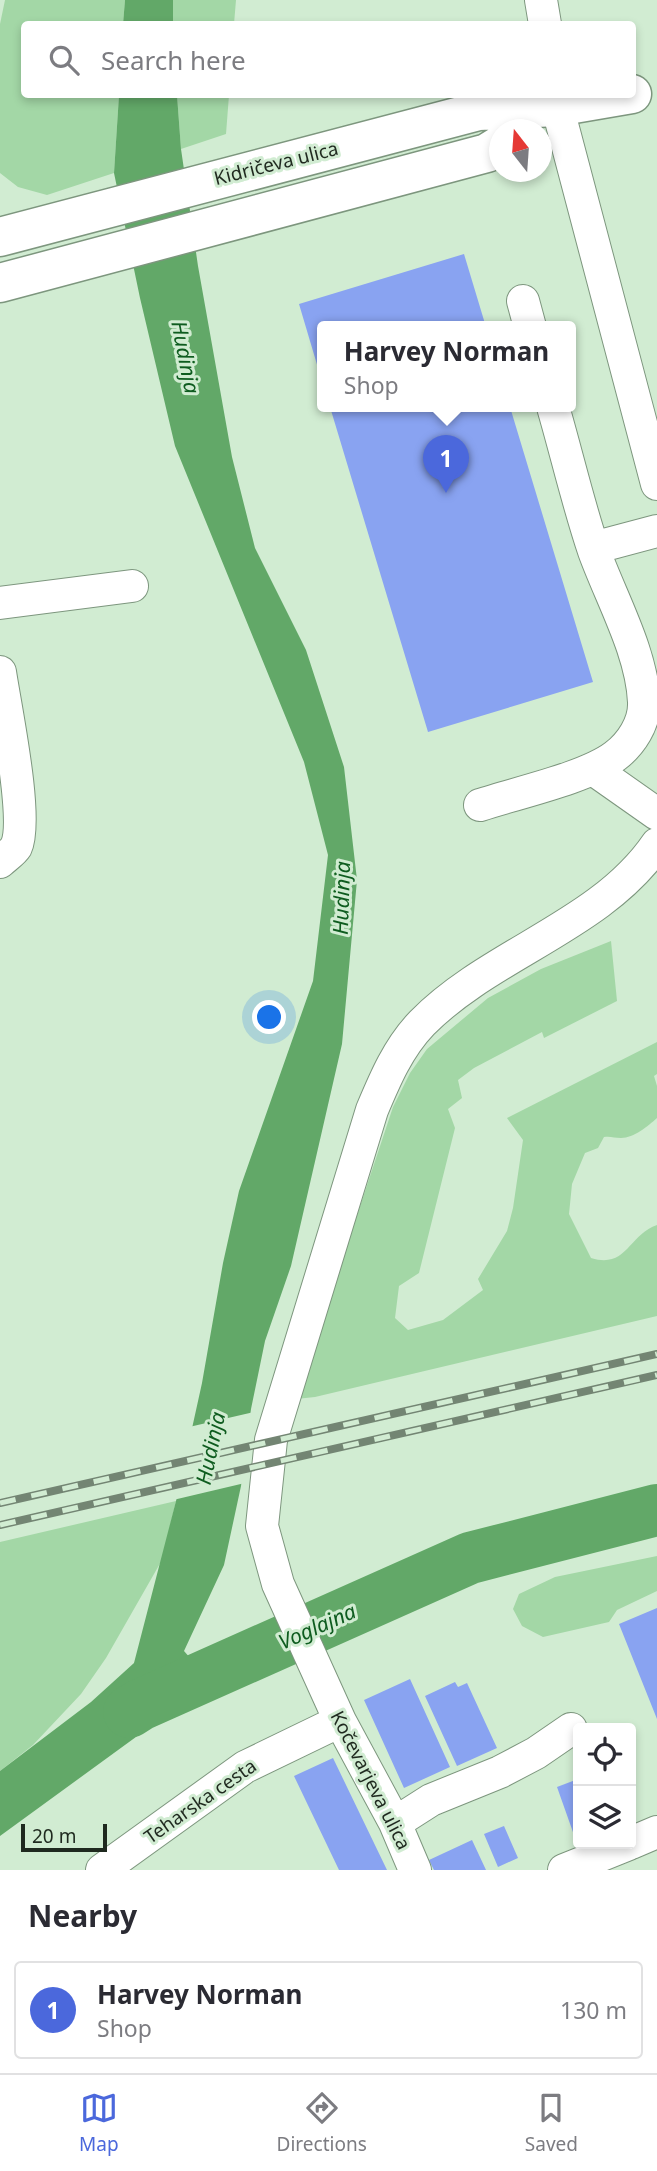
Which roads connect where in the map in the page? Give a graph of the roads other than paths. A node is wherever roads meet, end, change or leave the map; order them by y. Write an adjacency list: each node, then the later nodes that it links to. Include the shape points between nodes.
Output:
1 (541, 0): 2 (street)
2 (544, 21)
3 (657, 89): 4 (main road, Kidričeva ulica)
4 (636, 93)
5 (588, 98): 6 (main road, Kidričeva ulica)
6 (555, 101): 7 (main road, Kidričeva ulica); 9 (main road, Kidričeva ulica, via 479,111); 12 (street)
7 (535, 119)
8 (489, 152): 10 (main road)
9 (0, 237)
10 (0, 283)
11 (554, 412): 14 (street)
12 (657, 484)
13 (657, 531): 14 (street)
14 (593, 548): 18 (street, via 636,660 644,703 632,739)
15 (132, 586): 16 (street)
16 (0, 603)
17 (0, 671): 22 (street, via 20,820 16,847)
18 (593, 769): 19 (street); 20 (street)
19 (480, 805)
20 (657, 814)
21 (657, 844): 23 (street, Kočevarjeva ulica, via 643,865 608,896 465,987 422,1024 391,1063 372,1110 271,1440 262,1526 278,1584)
22 (0, 862)
23 (340, 1721): 25 (street, Kočevarjeva ulica); 29 (street, Teharska cesta, via 245,1766)
24 (571, 1729): 25 (street, via 536,1753 430,1800)
25 (395, 1823): 30 (street, Kočevarjeva ulica)
26 (657, 1832): 27 (street)
27 (636, 1841)
28 (615, 1849): 31 (street)
29 (114, 1866)
30 (415, 1870)
31 (564, 1870)

